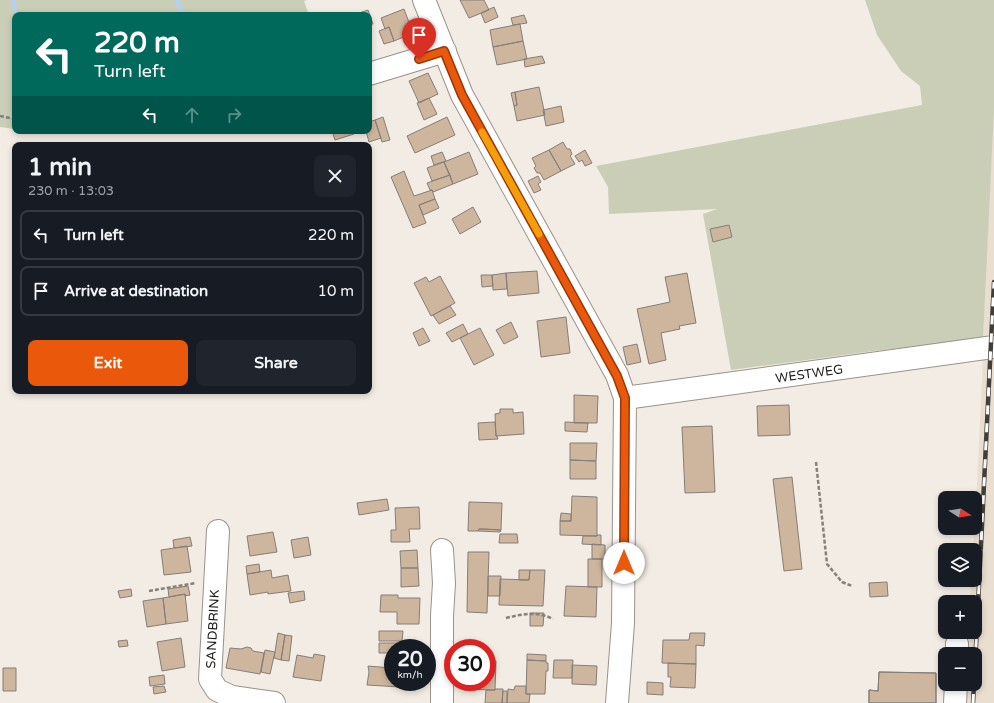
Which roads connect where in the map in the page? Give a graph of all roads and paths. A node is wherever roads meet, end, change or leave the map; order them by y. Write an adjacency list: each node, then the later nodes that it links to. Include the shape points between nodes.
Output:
1 (424, 0): 2 (street)
2 (444, 51): 3 (street); 7 (street, via 462,95 617,376)
3 (372, 73)
4 (0, 116): 5 (path)
5 (12, 118)
6 (994, 347): 7 (street, WESTWEG)
7 (625, 398): 19 (street, via 623,622)
8 (816, 462): 12 (path, via 827,564 842,582)
9 (218, 531): 11 (street, SANDBRINK)
10 (442, 550): 18 (street)
11 (215, 582): 13 (path); 17 (street, SANDBRINK, via 210,679 217,690 232,697)
12 (852, 586)
13 (149, 591)
14 (506, 618): 15 (path, via 523,613 546,615)
15 (553, 619)
16 (956, 691): 20 (street)
17 (274, 703)
18 (442, 703)
19 (617, 703)
20 (955, 703)

